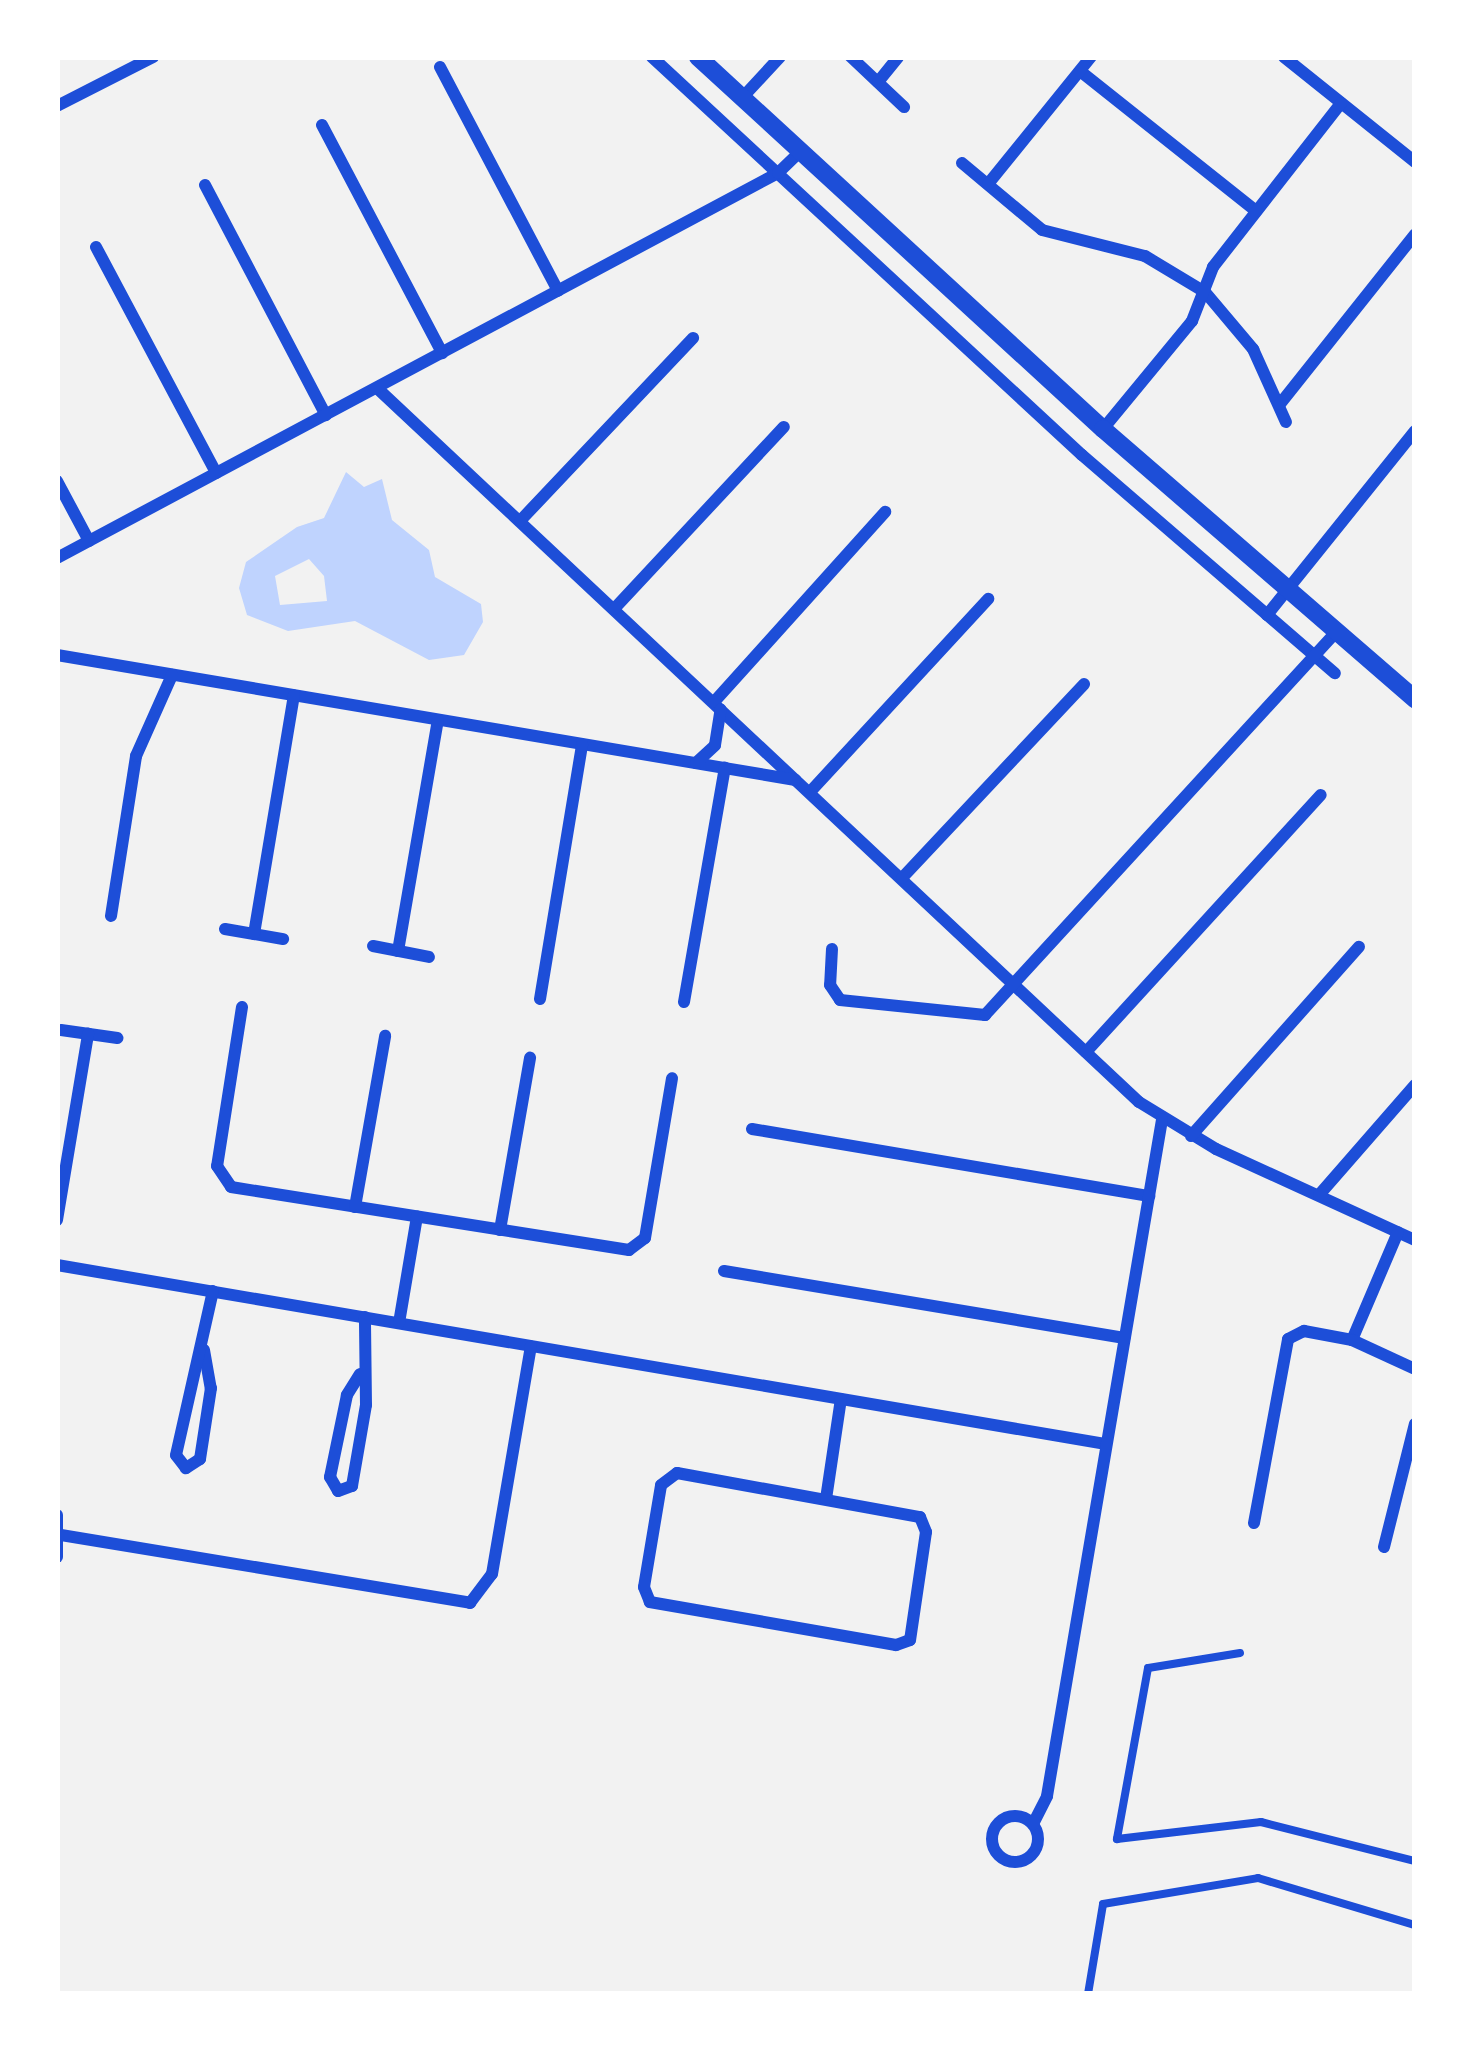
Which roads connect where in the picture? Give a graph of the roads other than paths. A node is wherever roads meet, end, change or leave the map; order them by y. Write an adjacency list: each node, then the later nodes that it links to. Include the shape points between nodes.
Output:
1 (153, 57): 14 (street)
2 (652, 57): 20 (street)
3 (698, 57): 12 (street)
4 (780, 57): 12 (street)
5 (851, 57): 11 (street)
6 (898, 57): 11 (street)
7 (1091, 57): 10 (street)
8 (1284, 57): 13 (street)
9 (440, 67): 26 (street)
10 (1080, 70): 21 (street); 23 (street)
11 (878, 82): 15 (street)
12 (742, 98): 17 (street)
13 (1341, 103): 18 (street); 23 (street)
14 (57, 106)
15 (904, 107)
16 (322, 124): 29 (street)
17 (801, 151): 20 (street); 35 (street)
18 (1415, 162)
19 (962, 163): 21 (street)
20 (778, 173): 26 (street); 46 (street)
21 (988, 184): 27 (street, via 1042,230 1145,256)
22 (205, 185): 32 (street)
23 (1256, 211): 27 (street, via 1213,267)
24 (1415, 234): 31 (street)
25 (96, 247): 37 (street)
26 (558, 291): 29 (street)
27 (1205, 292): 31 (street, via 1253,349); 35 (street, via 1192,321)
28 (693, 338): 40 (street)
29 (442, 353): 30 (street)
30 (377, 388): 32 (street); 40 (street)
31 (1280, 404): 33 (street)
32 (326, 415): 37 (street)
33 (1286, 422)
34 (784, 427): 45 (street)
35 (1103, 429): 43 (street)
36 (1415, 431): 43 (street)
37 (216, 473): 41 (street)
38 (57, 481): 41 (street)
39 (884, 512): 55 (street)
40 (520, 521): 45 (street)
41 (89, 541): 42 (street)
42 (57, 558)
43 (1289, 590): 46 (street); 47 (street)
44 (988, 599): 61 (street)
45 (614, 609): 55 (street)
46 (1267, 615): 49 (street)
47 (1337, 632): 49 (street); 54 (street)
48 (57, 655): 51 (street)
49 (1315, 656): 50 (street); 73 (street)
50 (1334, 673)
51 (172, 675): 53 (street); 64 (street, via 136,756)
52 (1084, 684): 63 (street)
53 (294, 695): 56 (street); 66 (street)
54 (1415, 699)
55 (717, 706): 58 (street, via 716,746); 60 (street)
56 (438, 720): 57 (street); 71 (street)
57 (582, 744): 58 (street); 74 (street)
58 (695, 763): 59 (street)
59 (725, 768): 60 (street); 75 (street)
60 (798, 781): 61 (street)
61 (810, 792): 63 (street)
62 (1321, 795): 81 (street)
63 (902, 878): 73 (street)
64 (111, 916)
65 (225, 929): 66 (street)
66 (254, 934): 67 (street)
67 (283, 939)
68 (374, 946): 71 (street)
69 (1359, 947): 87 (street)
70 (832, 949): 73 (street, via 832,991 846,1002 976,1018)
71 (398, 951): 72 (street)
72 (429, 957)
73 (1013, 983): 81 (street)
74 (540, 1000)
75 (684, 1002)
76 (242, 1007): 90 (street, via 221,1179)
77 (61, 1030): 78 (street)
78 (88, 1034): 80 (street); 92 (street)
79 (385, 1036): 90 (street)
80 (116, 1038)
81 (1086, 1052): 85 (street)
82 (530, 1058): 93 (street)
83 (673, 1078): 93 (street, via 641,1244 623,1250)
84 (1415, 1084): 88 (street)
85 (1162, 1120): 87 (street); 89 (street)
86 (752, 1129): 89 (street)
87 (1191, 1136): 88 (street)
88 (1319, 1195): 94 (street)
89 (1149, 1196): 101 (street)
90 (355, 1207): 91 (street)
91 (417, 1217): 93 (street); 100 (street)
92 (57, 1220)
93 (500, 1230)
94 (1399, 1232): 95 (street); 102 (street)
95 (1415, 1240)
96 (57, 1265): 98 (street)
97 (724, 1270): 101 (street)
98 (213, 1291): 99 (street); 104 (street)
99 (365, 1318): 100 (street); 106 (street)
100 (399, 1324): 103 (street)
101 (1124, 1338): 109 (street)
102 (1352, 1340): 105 (street); 112 (street, via 1304,1331 1288,1339)
103 (531, 1346): 107 (street); 113 (street, via 492,1574 470,1603)
104 (204, 1350): 104 (street, via 176,1454 185,1468 200,1459 212,1388)
105 (1415, 1369)
106 (360, 1374): 106 (street, via 347,1395 330,1477 338,1491 353,1481 366,1405)
107 (842, 1399): 109 (street); 110 (street)
108 (1415, 1424): 114 (street)
109 (1106, 1444): 117 (street, via 1047,1796)
110 (826, 1499): 110 (street, via 925,1521 911,1635 902,1645 646,1598 661,1485 671,1473)
111 (57, 1515): 113 (street)
112 (1254, 1523)
113 (61, 1535): 115 (street)
114 (1384, 1547)
115 (57, 1557)
116 (1240, 1653): 118 (lane, via 1148,1668 1117,1839 1261,1822)
117 (1033, 1825)
118 (1415, 1861)
119 (1415, 1925): 120 (lane, via 1258,1878 1102,1904)
120 (1088, 1994)

